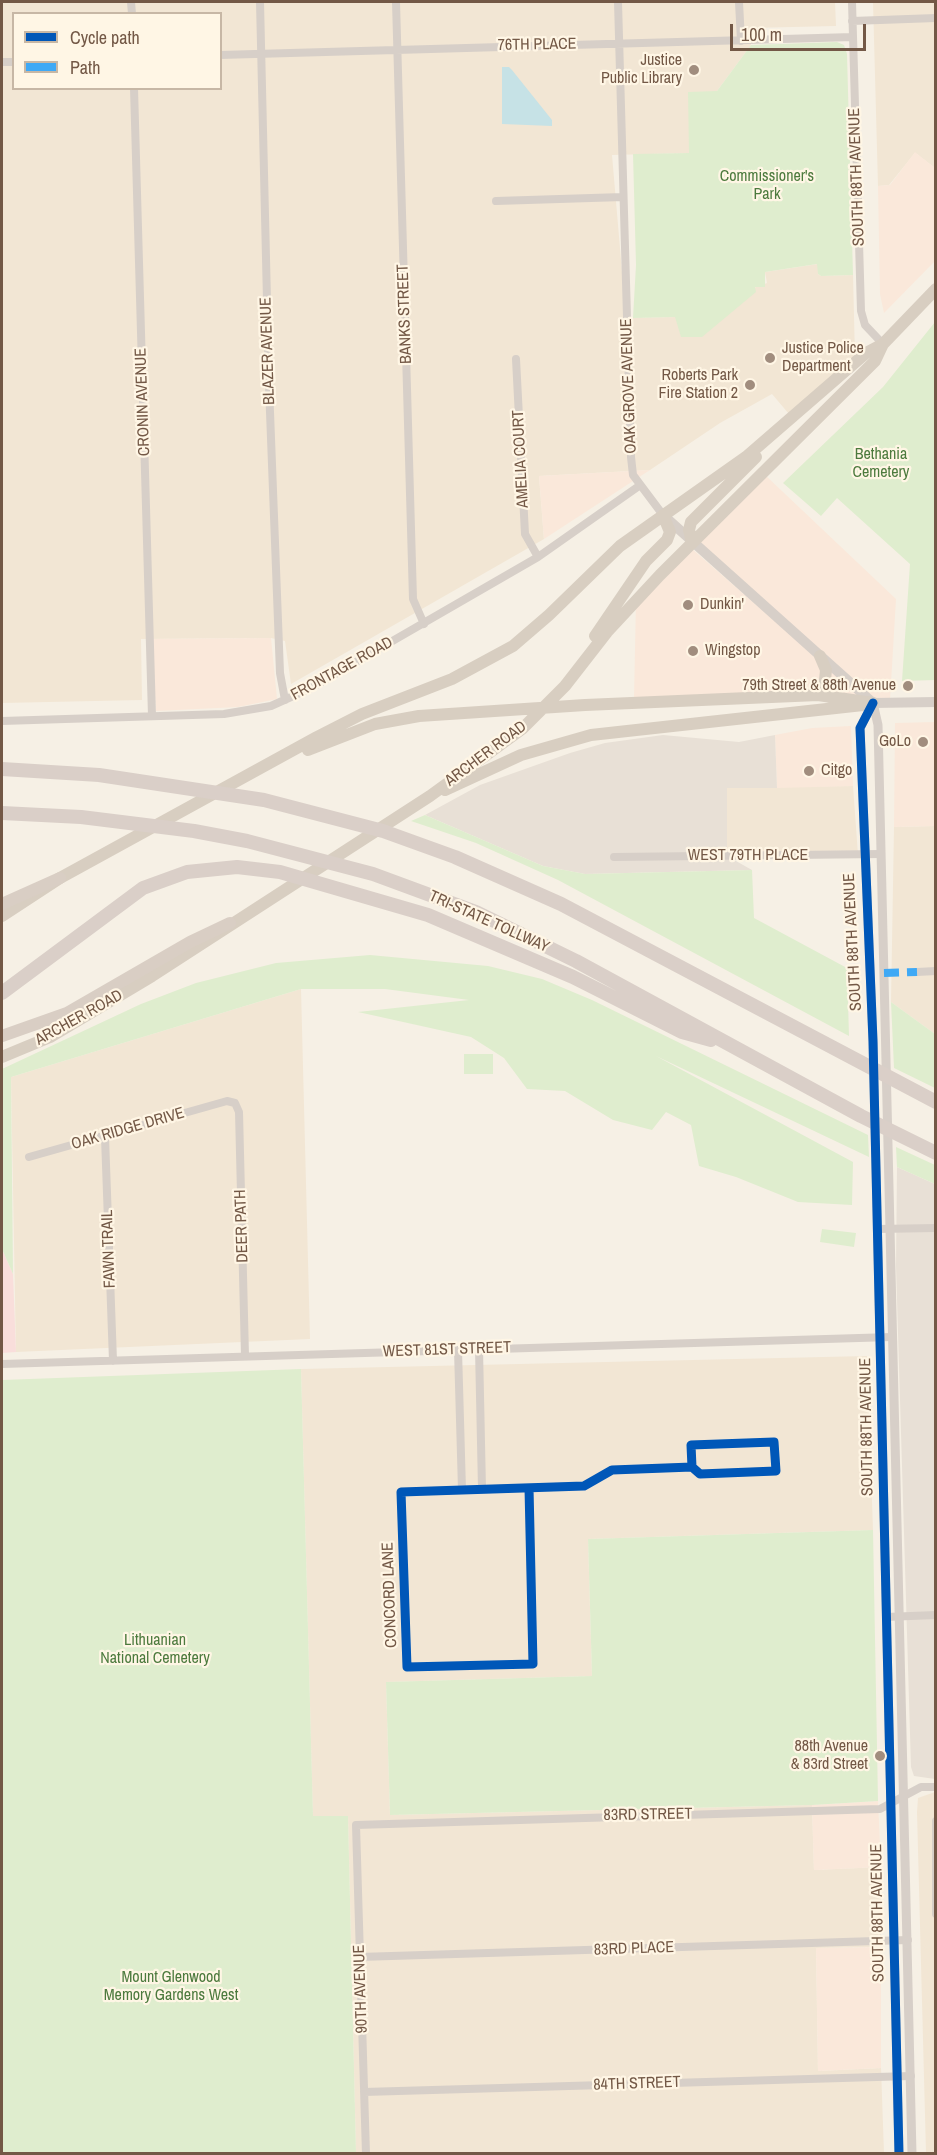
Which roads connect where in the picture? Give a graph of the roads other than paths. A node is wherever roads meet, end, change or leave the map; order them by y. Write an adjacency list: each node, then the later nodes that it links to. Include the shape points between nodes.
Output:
1 (260, 2): 12 (street, BLAZER AVENUE)
2 (396, 2): 11 (street, BANKS STREET)
3 (618, 2): 10 (street, OAK GROVE AVENUE)
4 (740, 2): 9 (street)
5 (852, 2): 7 (street, SOUTH 88TH AVENUE)
6 (936, 18): 7 (street)
7 (852, 21): 8 (street, SOUTH 88TH AVENUE)
8 (853, 38): 9 (street, 76TH PLACE); 18 (street, SOUTH 88TH AVENUE, via 861,311 865,325)
9 (741, 41): 10 (street, 76TH PLACE)
10 (619, 43): 11 (street, 76TH PLACE); 15 (street, OAK GROVE AVENUE)
11 (398, 48): 12 (street, 76TH PLACE); 25 (street, BANKS STREET, via 413,599)
12 (261, 53): 13 (street, 76TH PLACE); 29 (street, BLAZER AVENUE, via 269,386 280,673)
13 (222, 55)
14 (134, 90): 32 (street, CRONIN AVENUE)
15 (623, 197): 16 (street); 21 (street, OAK GROVE AVENUE, via 631,457)
16 (496, 201)
17 (936, 289): 18 (main road, ARCHER ROAD)
18 (883, 344): 20 (main road, ARCHER ROAD, via 866,353); 23 (main road, ARCHER ROAD, via 875,361)
19 (516, 359): 24 (street, AMELIA COURT, via 525,534)
20 (785, 425): 22 (main road, ARCHER ROAD); 23 (main road, via 690,522)
21 (639, 486): 22 (street, OAK GROVE AVENUE); 24 (street, FRONTAGE ROAD)
22 (663, 515): 23 (main road, OAK GROVE AVENUE); 27 (main road, via 670,532 667,540 646,561); 34 (main road, ARCHER ROAD, via 620,546 513,646 452,679 362,714)
23 (692, 543): 26 (main road, OAK GROVE AVENUE); 27 (main road, ARCHER ROAD)
24 (538, 557): 25 (street, FRONTAGE ROAD)
25 (424, 624): 29 (street, FRONTAGE ROAD)
26 (820, 656): 28 (main road, via 826,670); 31 (main road, OAK GROVE AVENUE)
27 (582, 661): 36 (main road, ARCHER ROAD, via 564,686 522,729)
28 (818, 695): 31 (main road); 34 (main road, via 420,716 375,724)
29 (285, 700): 32 (street, FRONTAGE ROAD, via 253,711)
30 (936, 702): 31 (main road)
31 (873, 703): 36 (main road, via 557,742 521,754); 38 (street, SOUTH 88TH AVENUE, via 878,726); 39 (street, SOUTH 88TH AVENUE, via 860,728)
32 (152, 716): 33 (street, FRONTAGE ROAD)
33 (2, 721)
34 (285, 758): 41 (main road)
35 (2, 769): 52 (highway, via 99,775 264,800 383,831 455,856 572,910)
36 (430, 796): 44 (main road, ARCHER ROAD)
37 (2, 813): 49 (highway, TRI-STATE TOLLWAY, via 81,817 194,831 373,874 476,912)
38 (881, 854): 39 (street, WEST 79TH PLACE); 58 (street, SOUTH 88TH AVENUE)
39 (864, 855): 40 (street, WEST 79TH PLACE); 57 (street, SOUTH 88TH AVENUE)
40 (614, 857)
41 (60, 878): 42 (highway); 43 (main road)
42 (2, 904)
43 (2, 916)
44 (230, 923): 48 (highway, via 67,1013); 50 (main road, ARCHER ROAD, via 107,1004 50,1037)
45 (936, 971): 46 (street)
46 (917, 972)
47 (2, 993): 49 (highway, via 143,888 187,872 237,867 280,872 428,915 573,977 682,1032)
48 (2, 1036)
49 (741, 1050): 54 (highway, TRI-STATE TOLLWAY)
50 (2, 1057)
51 (227, 1101): 53 (street, OAK RIDGE DRIVE); 63 (street, DEER PATH, via 235,1103 238,1112)
52 (936, 1102)
53 (105, 1137): 55 (street, OAK RIDGE DRIVE); 64 (street, FAWN TRAIL)
54 (936, 1153)
55 (29, 1157)
56 (936, 1228): 58 (street)
57 (877, 1229): 58 (street); 59 (street, SOUTH 88TH AVENUE)
58 (890, 1229): 60 (street, SOUTH 88TH AVENUE)
59 (880, 1337): 60 (street, WEST 81ST STREET); 61 (street, WEST 81ST STREET); 71 (street, SOUTH 88TH AVENUE)
60 (892, 1337): 72 (street, SOUTH 88TH AVENUE)
61 (479, 1349): 62 (street, WEST 81ST STREET); 68 (street)
62 (458, 1350): 63 (street, WEST 81ST STREET); 69 (street)
63 (245, 1356): 64 (street, WEST 81ST STREET)
64 (113, 1360): 65 (street, WEST 81ST STREET)
65 (2, 1364)
66 (692, 1467): 66 (street, CONCORD LANE, via 700,1474 776,1471 774,1442 691,1445); 67 (street, CONCORD LANE, via 612,1470 584,1486)
67 (529, 1488): 68 (street, CONCORD LANE); 69 (street, CONCORD LANE, via 533,1664 407,1666 401,1492)
68 (482, 1489): 69 (street, CONCORD LANE)
69 (462, 1490)
70 (936, 1615): 72 (street)
71 (886, 1617): 72 (street); 75 (street, SOUTH 88TH AVENUE)
72 (900, 1617): 74 (street, SOUTH 88TH AVENUE)
73 (936, 1787): 74 (street, 83RD STREET, via 921,1787)
74 (905, 1796): 75 (street, 83RD STREET); 80 (street, SOUTH 88TH AVENUE)
75 (891, 1803): 77 (street, 83RD STREET, via 880,1809); 81 (street, SOUTH 88TH AVENUE)
76 (936, 1821): 78 (street)
77 (356, 1825): 82 (street, 90TH AVENUE)
78 (934, 1838): 79 (street)
79 (936, 1914)
80 (908, 1940): 81 (street, 83RD PLACE); 84 (street, SOUTH 88TH AVENUE)
81 (894, 1941): 82 (street, 83RD PLACE); 83 (street, SOUTH 88TH AVENUE)
82 (359, 1957): 85 (street, 90TH AVENUE)
83 (897, 2076): 84 (street, 84TH STREET); 85 (street, 84TH STREET); 87 (street, SOUTH 88TH AVENUE)
84 (910, 2076): 88 (street, SOUTH 88TH AVENUE)
85 (364, 2092): 86 (street, 90TH AVENUE)
86 (366, 2154)
87 (899, 2154)
88 (912, 2154)

